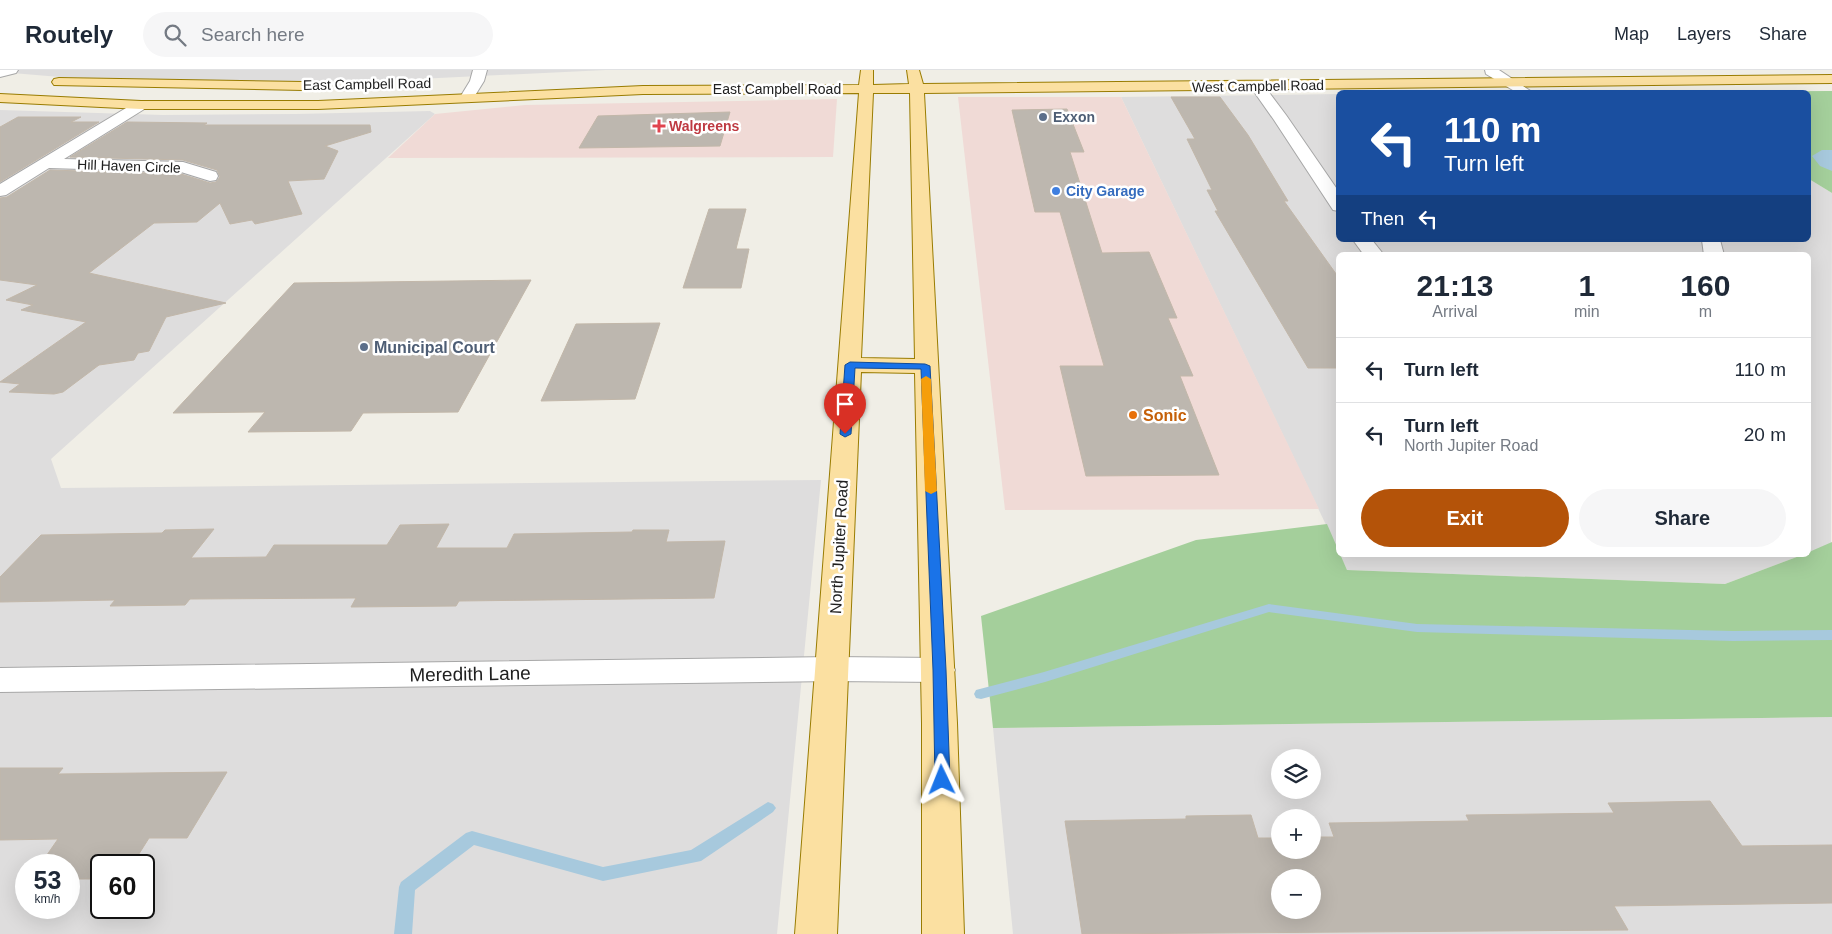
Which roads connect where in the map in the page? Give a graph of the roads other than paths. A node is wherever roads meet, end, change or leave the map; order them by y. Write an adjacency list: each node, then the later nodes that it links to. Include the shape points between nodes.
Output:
1 (1454, 70): 4 (main road)
2 (1689, 70): 4 (main road)
3 (1748, 70): 12 (main road)
4 (1492, 71): 15 (street)
5 (0, 72): 6 (street)
6 (15, 75): 11 (main road)
7 (915, 76): 9 (main road, West Campbell Road); 17 (main road, West Campbell Road); 29 (main road)
8 (482, 77): 14 (main road); 20 (street)
9 (866, 77): 20 (main road, East Campbell Road); 28 (main road, North Jupiter Road)
10 (1832, 79): 12 (main road, West Campbell Road)
11 (0, 80)
12 (1769, 80): 15 (main road, West Campbell Road)
13 (45, 82): 16 (main road, East Campbell Road)
14 (458, 82)
15 (1512, 83): 17 (main road, West Campbell Road); 18 (street)
16 (318, 86)
17 (1257, 86): 25 (street)
18 (1522, 90)
19 (0, 98): 21 (main road, East Campbell Road)
20 (466, 99): 21 (main road, East Campbell Road)
21 (141, 105): 22 (street)
22 (46, 163): 23 (street, Hill Haven Circle, via 183,166); 24 (street)
23 (210, 176)
24 (0, 191)
25 (1336, 201)
26 (1364, 242): 27 (street)
27 (1372, 252)
28 (850, 365): 29 (main road); 30 (main road, North Jupiter Road)
29 (925, 366): 31 (main road)
30 (832, 669): 31 (street, Meredith Lane); 32 (street, Meredith Lane); 33 (main road, North Jupiter Road)
31 (939, 670): 34 (main road, via 943,799)
32 (0, 680)
33 (816, 934)
34 (942, 934)

